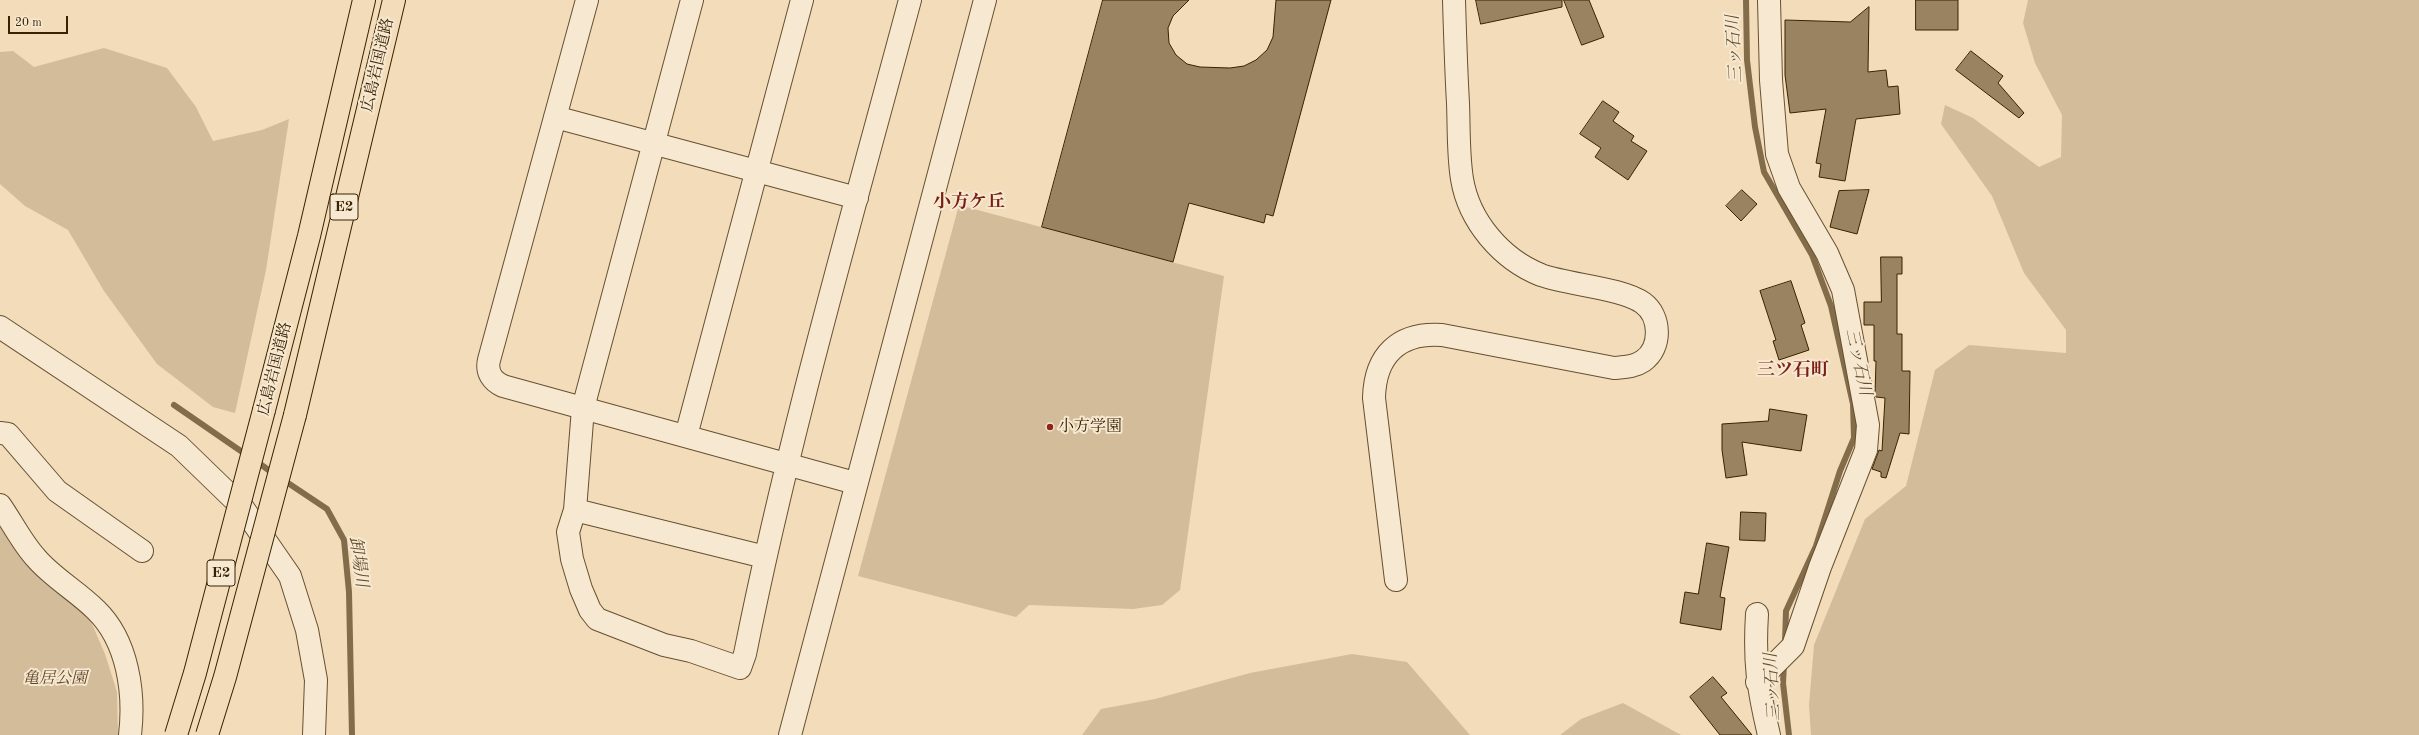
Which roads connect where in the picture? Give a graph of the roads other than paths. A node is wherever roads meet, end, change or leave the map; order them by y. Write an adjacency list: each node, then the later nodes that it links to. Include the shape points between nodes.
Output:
1 (364, 0): 28 (highway, 広島岩国道路 / E2, bridge, via 309,236 195,673)
2 (394, 0): 29 (highway, 広島岩国道路 / E2, bridge, via 295,415)
3 (587, 0): 10 (street)
4 (692, 0): 11 (street)
5 (802, 0): 12 (street)
6 (910, 0): 13 (street)
7 (985, 0): 19 (street)
8 (1454, 0): 24 (street, via 1461,173 1467,197 1480,225 1495,244 1530,269 1559,280 1630,296 1644,303 1654,316 1658,332 1654,347 1645,360 1630,367 1614,368 1442,335 1412,337 1398,344 1378,368 1374,383)
9 (1769, 0): 26 (street, via 1771,80 1777,154 1789,188 1827,253 1843,290 1868,425 1866,450 1820,567 1793,646)
10 (555, 117): 11 (street); 15 (street, via 488,368 492,378 500,385)
11 (654, 143): 12 (street); 15 (street)
12 (756, 171): 13 (street); 17 (street)
13 (857, 198): 18 (street)
14 (0, 327): 30 (street, via 179,446 243,508 290,576 307,630 316,680)
15 (583, 408): 17 (street); 21 (street)
16 (0, 433): 22 (street, via 8,434 57,491)
17 (686, 436): 18 (street)
18 (787, 464): 19 (street); 23 (street)
19 (855, 483): 31 (street)
20 (0, 505): 27 (street, via 36,558 96,610 114,632 125,660 133,712)
21 (575, 510): 23 (street); 23 (street, via 568,532 572,559 590,610 597,619 664,645 691,651 740,668)
22 (142, 551)
23 (765, 557)
24 (1396, 580)
25 (1757, 614): 26 (street, via 1754,650)
26 (1760, 679): 32 (street)
27 (130, 735)
28 (176, 735)
29 (207, 735)
30 (314, 735)
31 (790, 735)
32 (1769, 735)

